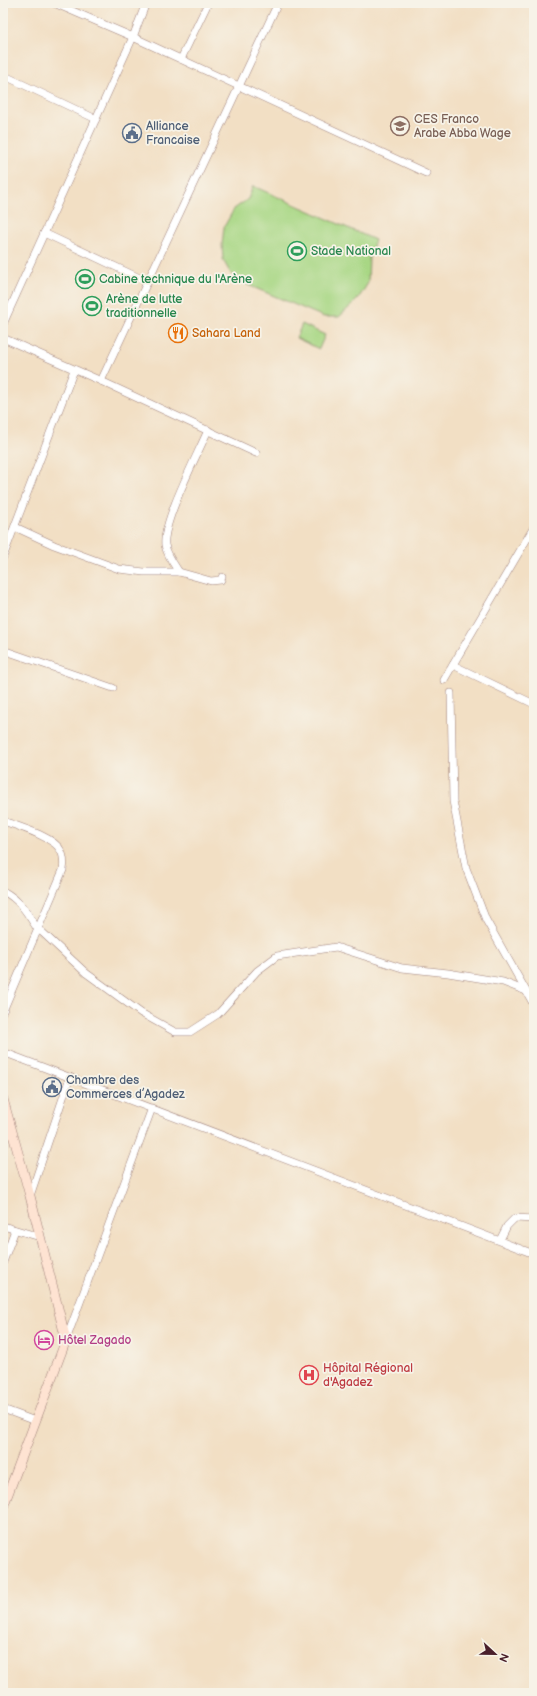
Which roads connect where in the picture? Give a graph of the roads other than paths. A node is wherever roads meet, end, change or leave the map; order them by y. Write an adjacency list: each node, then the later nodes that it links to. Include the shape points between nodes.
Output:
1 (54, 3): 5 (street)
2 (146, 3): 5 (street)
3 (208, 3): 6 (street)
4 (278, 3): 8 (street)
5 (132, 37): 6 (street); 9 (street)
6 (181, 59): 8 (street)
7 (3, 75): 9 (street)
8 (239, 86): 10 (street); 12 (street)
9 (96, 119): 11 (street)
10 (426, 173)
11 (44, 233): 12 (street); 13 (street)
12 (148, 282): 16 (street)
13 (3, 324)
14 (3, 338): 15 (street)
15 (74, 370): 16 (street); 19 (street)
16 (101, 381): 17 (street)
17 (208, 430): 18 (street); 22 (street, via 170,517 165,544)
18 (256, 453)
19 (15, 527): 21 (street); 22 (street, via 54,546 119,569)
20 (534, 527): 25 (street)
21 (3, 557)
22 (179, 572): 23 (street, via 211,581 221,580)
23 (222, 577)
24 (3, 650): 27 (street)
25 (453, 665): 26 (street); 29 (street)
26 (444, 680)
27 (113, 688)
28 (451, 693): 33 (street, via 453,801 466,868 486,920)
29 (534, 704)
30 (3, 821): 32 (street, via 53,842 61,850 63,870)
31 (3, 891): 32 (street, via 20,903)
32 (38, 930): 33 (street, via 86,972 141,1013 175,1032 190,1032 218,1014 257,971 277,956 336,947 402,968 503,982); 35 (street)
33 (526, 991): 34 (street)
34 (534, 1005)
35 (3, 1011)
36 (3, 1052): 37 (street)
37 (70, 1077): 39 (street); 40 (street)
38 (3, 1099): 40 (main road)
39 (152, 1108): 45 (street); 48 (street)
40 (30, 1196): 44 (main road)
41 (534, 1219): 45 (street, via 515,1218)
42 (3, 1226): 43 (street)
43 (15, 1230): 44 (street); 47 (street)
44 (40, 1237): 48 (main road)
45 (500, 1240): 46 (street)
46 (534, 1254)
47 (3, 1262)
48 (66, 1340): 50 (main road)
49 (3, 1409): 50 (street)
50 (35, 1421): 51 (main road)
51 (3, 1507)

